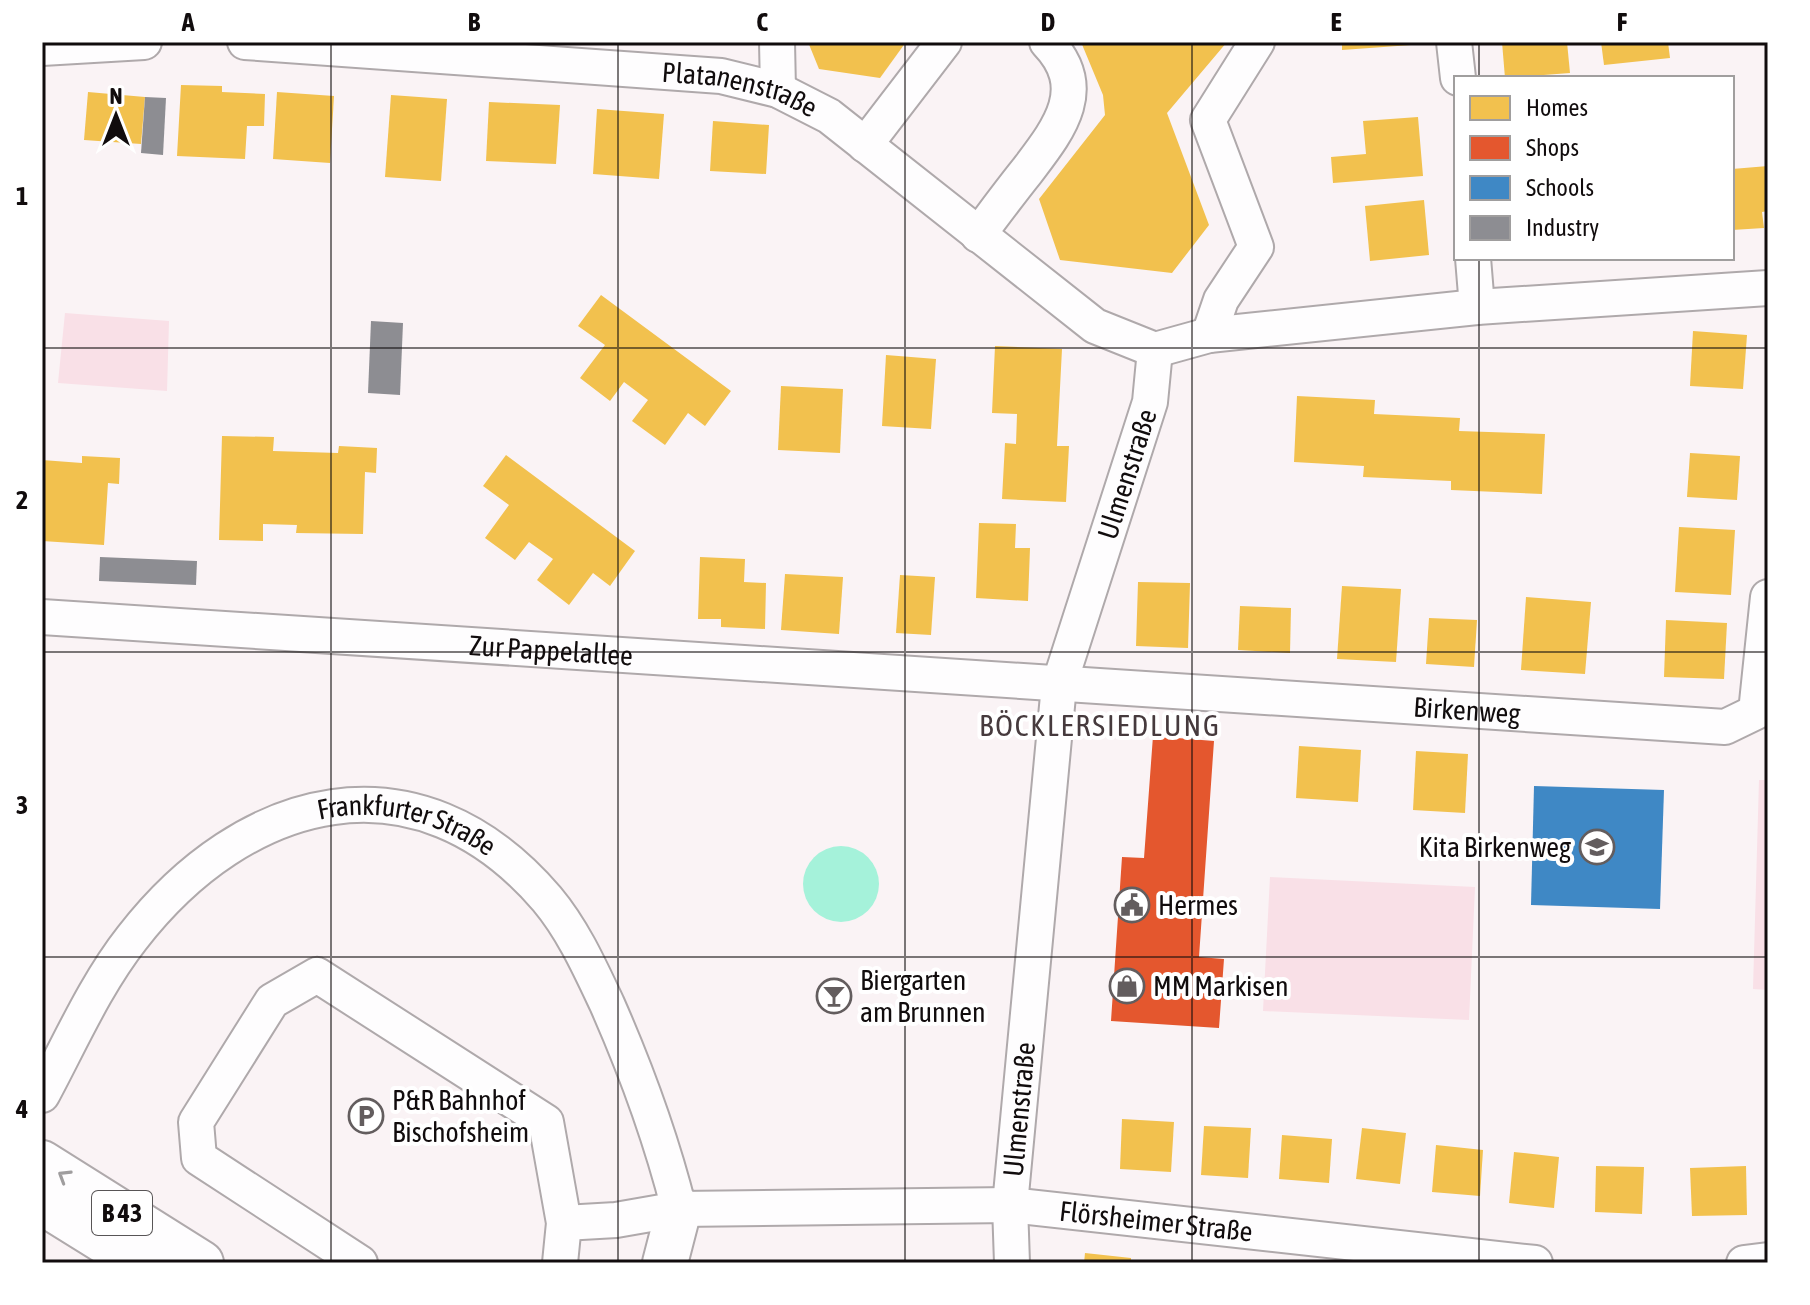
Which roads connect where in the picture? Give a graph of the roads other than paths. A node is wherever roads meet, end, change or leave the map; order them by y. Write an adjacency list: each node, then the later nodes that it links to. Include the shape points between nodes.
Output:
1 (144, 42): 8 (street)
2 (245, 42): 9 (street, Platanenstraße)
3 (777, 42): 11 (street)
4 (944, 42): 12 (street)
5 (1047, 42): 13 (street, via 1067,76 1068,102 1061,127)
6 (1257, 42): 17 (street, via 1208,120 1256,247 1221,300)
7 (1454, 42): 10 (street)
8 (42, 48)
9 (584, 54): 11 (street, Platanenstraße)
10 (1458, 76)
11 (778, 90): 12 (street, Platanenstraße, via 829,116)
12 (865, 145): 13 (street, Platanenstraße)
13 (978, 235): 18 (street, Platanenstraße, via 1095,326)
14 (1473, 260): 16 (street)
15 (1768, 288): 16 (street)
16 (1477, 307): 17 (street)
17 (1209, 335): 18 (street)
18 (1155, 350): 21 (street, Ulmenstraße, via 1150,402)
19 (1768, 597): 21 (street, Birkenweg, via 1756,712 1725,727)
20 (42, 617): 21 (street, Zur Pappelallee)
21 (1059, 685): 25 (street, Ulmenstraße)
22 (50, 1080): 26 (street, Frankfurter Straße, via 132,938 220,851 298,813 356,805 414,812 494,849 549,901 577,943 629,1055 663,1146)
23 (42, 1163): 30 (highway, B 43, one-way to 23)
24 (42, 1202): 29 (highway, B 43)
25 (1010, 1205): 26 (street, Flörsheimer Straße); 35 (street, Ulmenstraße); 36 (street, Flörsheimer Straße)
26 (679, 1209): 27 (street, Flörsheimer Straße); 33 (highway); 34 (highway)
27 (564, 1223): 31 (street, via 546,1122 317,975 272,1001 196,1122 199,1158); 32 (street)
28 (1768, 1260): 37 (street)
29 (140, 1263)
30 (201, 1263)
31 (360, 1263)
32 (560, 1263)
33 (665, 1263)
34 (689, 1263)
35 (1012, 1263)
36 (1535, 1263)
37 (1744, 1263)

